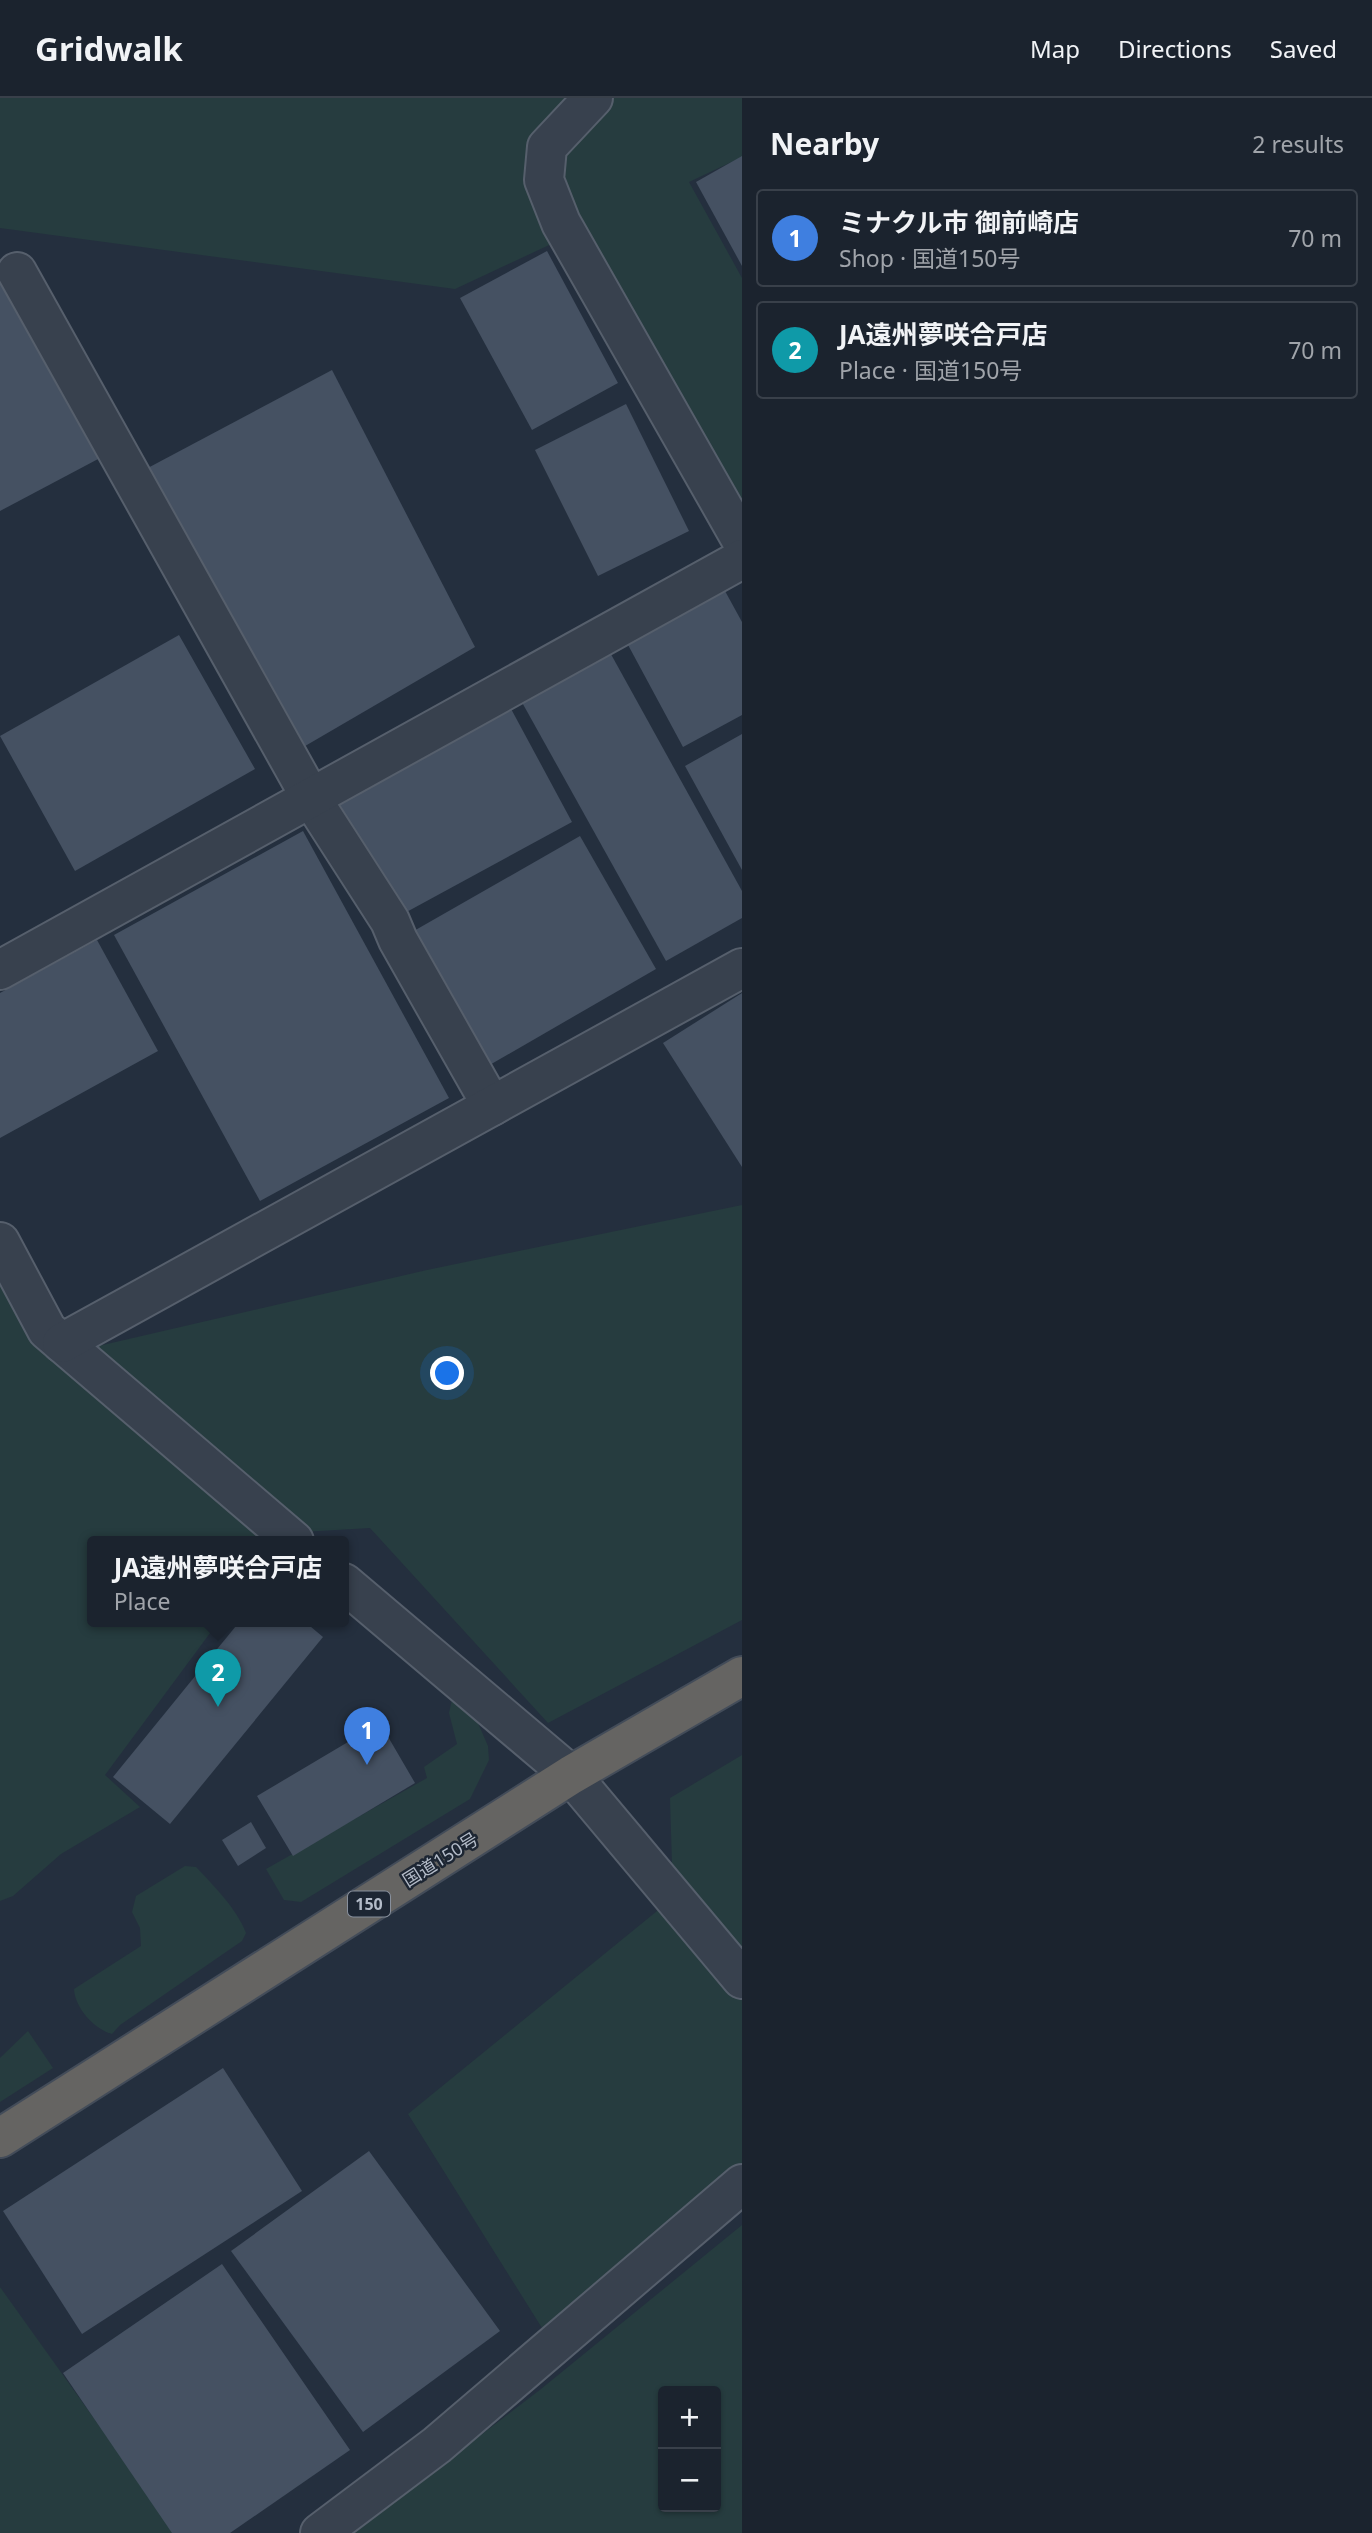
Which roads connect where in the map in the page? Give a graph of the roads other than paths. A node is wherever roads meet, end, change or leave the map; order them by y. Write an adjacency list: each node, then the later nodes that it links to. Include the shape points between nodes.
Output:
1 (593, 98): 3 (street, via 547,147 544,180 561,223)
2 (17, 272): 5 (street)
3 (742, 541)
4 (742, 559): 5 (street)
5 (311, 798): 7 (street); 8 (street, via 390,920)
6 (742, 968): 8 (street)
7 (0, 970)
8 (492, 1106): 10 (street)
9 (0, 1242): 10 (street, via 47,1330)
10 (62, 1343): 11 (street)
11 (288, 1536)
12 (349, 1587): 14 (street)
13 (742, 1676): 14 (highway, 国道150号 / 150)
14 (571, 1776): 15 (street); 16 (highway, 国道150号 / 150)
15 (742, 1979)
16 (0, 2138)
17 (742, 2184): 18 (street, via 437,2445)
18 (320, 2533)

